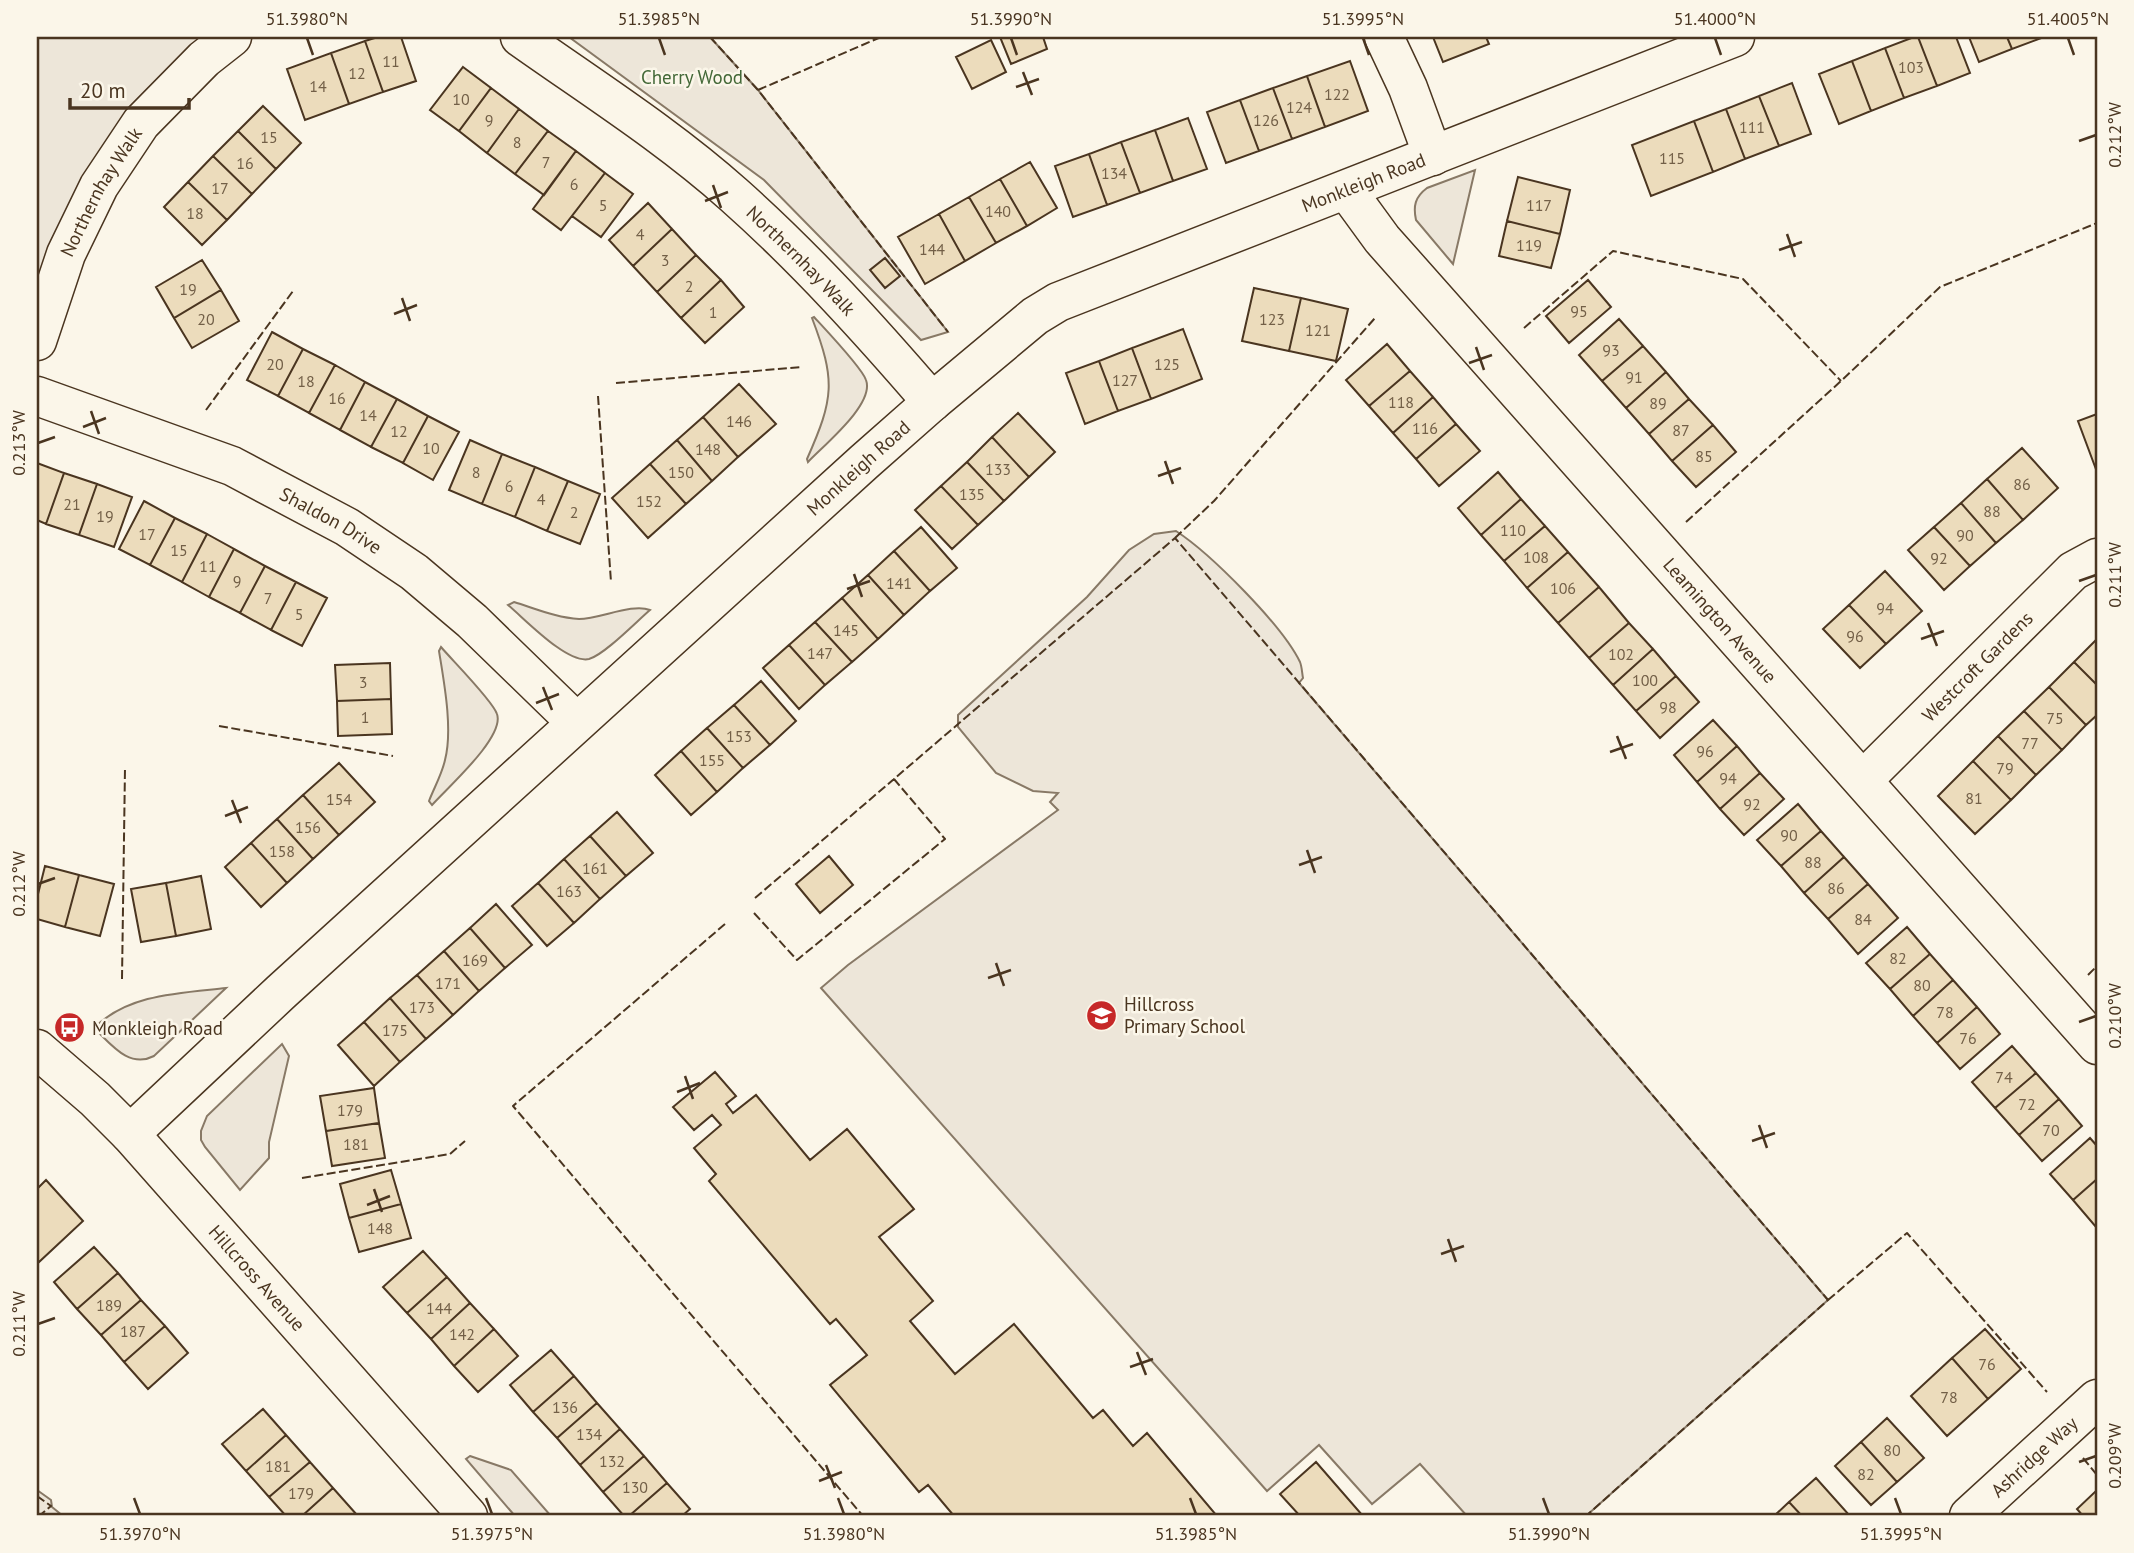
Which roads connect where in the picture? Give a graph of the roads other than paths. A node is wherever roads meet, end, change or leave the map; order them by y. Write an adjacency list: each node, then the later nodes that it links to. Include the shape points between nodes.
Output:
1 (232, 37): 7 (street, Northernhay Walk, via 141,122 99,186 66,254)
2 (520, 37): 9 (street, Northernhay Walk, via 672,144 734,195 894,357)
3 (1384, 37): 5 (street)
4 (1735, 37): 5 (street, Monkleigh Road)
5 (1433, 156): 6 (street, Monkleigh Road)
6 (1347, 191): 9 (street, Monkleigh Road, via 1058,302); 12 (street, Leamington Avenue, via 1382,239)
7 (37, 341)
8 (37, 396): 11 (street, Shaldon Drive, via 232,466 347,527 414,572 462,612)
9 (932, 402): 11 (street, Monkleigh Road)
10 (2097, 558): 12 (street, Westcroft Gardens, via 2073,571)
11 (576, 722): 15 (street, Monkleigh Road)
12 (1863, 780): 13 (street, Leamington Avenue)
13 (2097, 1045)
14 (37, 1049): 15 (street, Hillcross Avenue)
15 (130, 1134): 17 (street, Hillcross Avenue)
16 (2097, 1399): 18 (street, Ashridge Way)
17 (468, 1516)
18 (1969, 1516)

